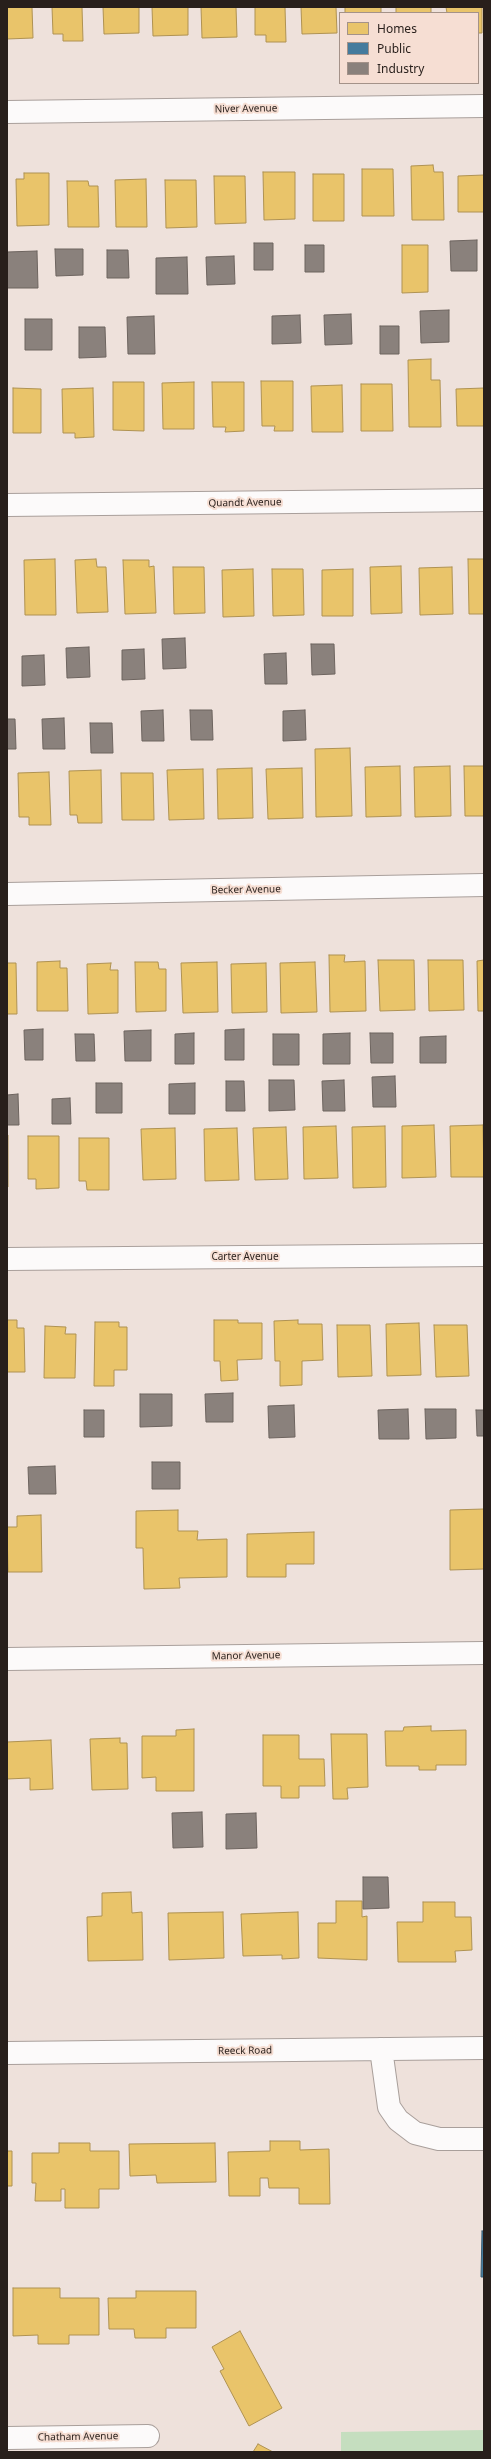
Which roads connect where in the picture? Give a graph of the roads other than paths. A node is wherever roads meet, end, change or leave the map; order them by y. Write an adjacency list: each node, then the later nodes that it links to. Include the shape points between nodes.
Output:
1 (484, 106): 2 (street, Niver Avenue)
2 (7, 112)
3 (484, 500): 4 (street, Quandt Avenue)
4 (7, 505)
5 (484, 885): 6 (street, Becker Avenue)
6 (7, 894)
7 (484, 1255): 8 (street, Carter Avenue)
8 (7, 1259)
9 (484, 1653): 10 (street, Manor Avenue)
10 (7, 1659)
11 (484, 2048): 12 (street, Reeck Road)
12 (382, 2049): 13 (street, Reeck Road); 14 (street, via 389,2107 398,2120 415,2133 440,2139)
13 (7, 2053)
14 (484, 2139)
15 (148, 2436): 16 (street, Chatham Avenue)
16 (7, 2438)

